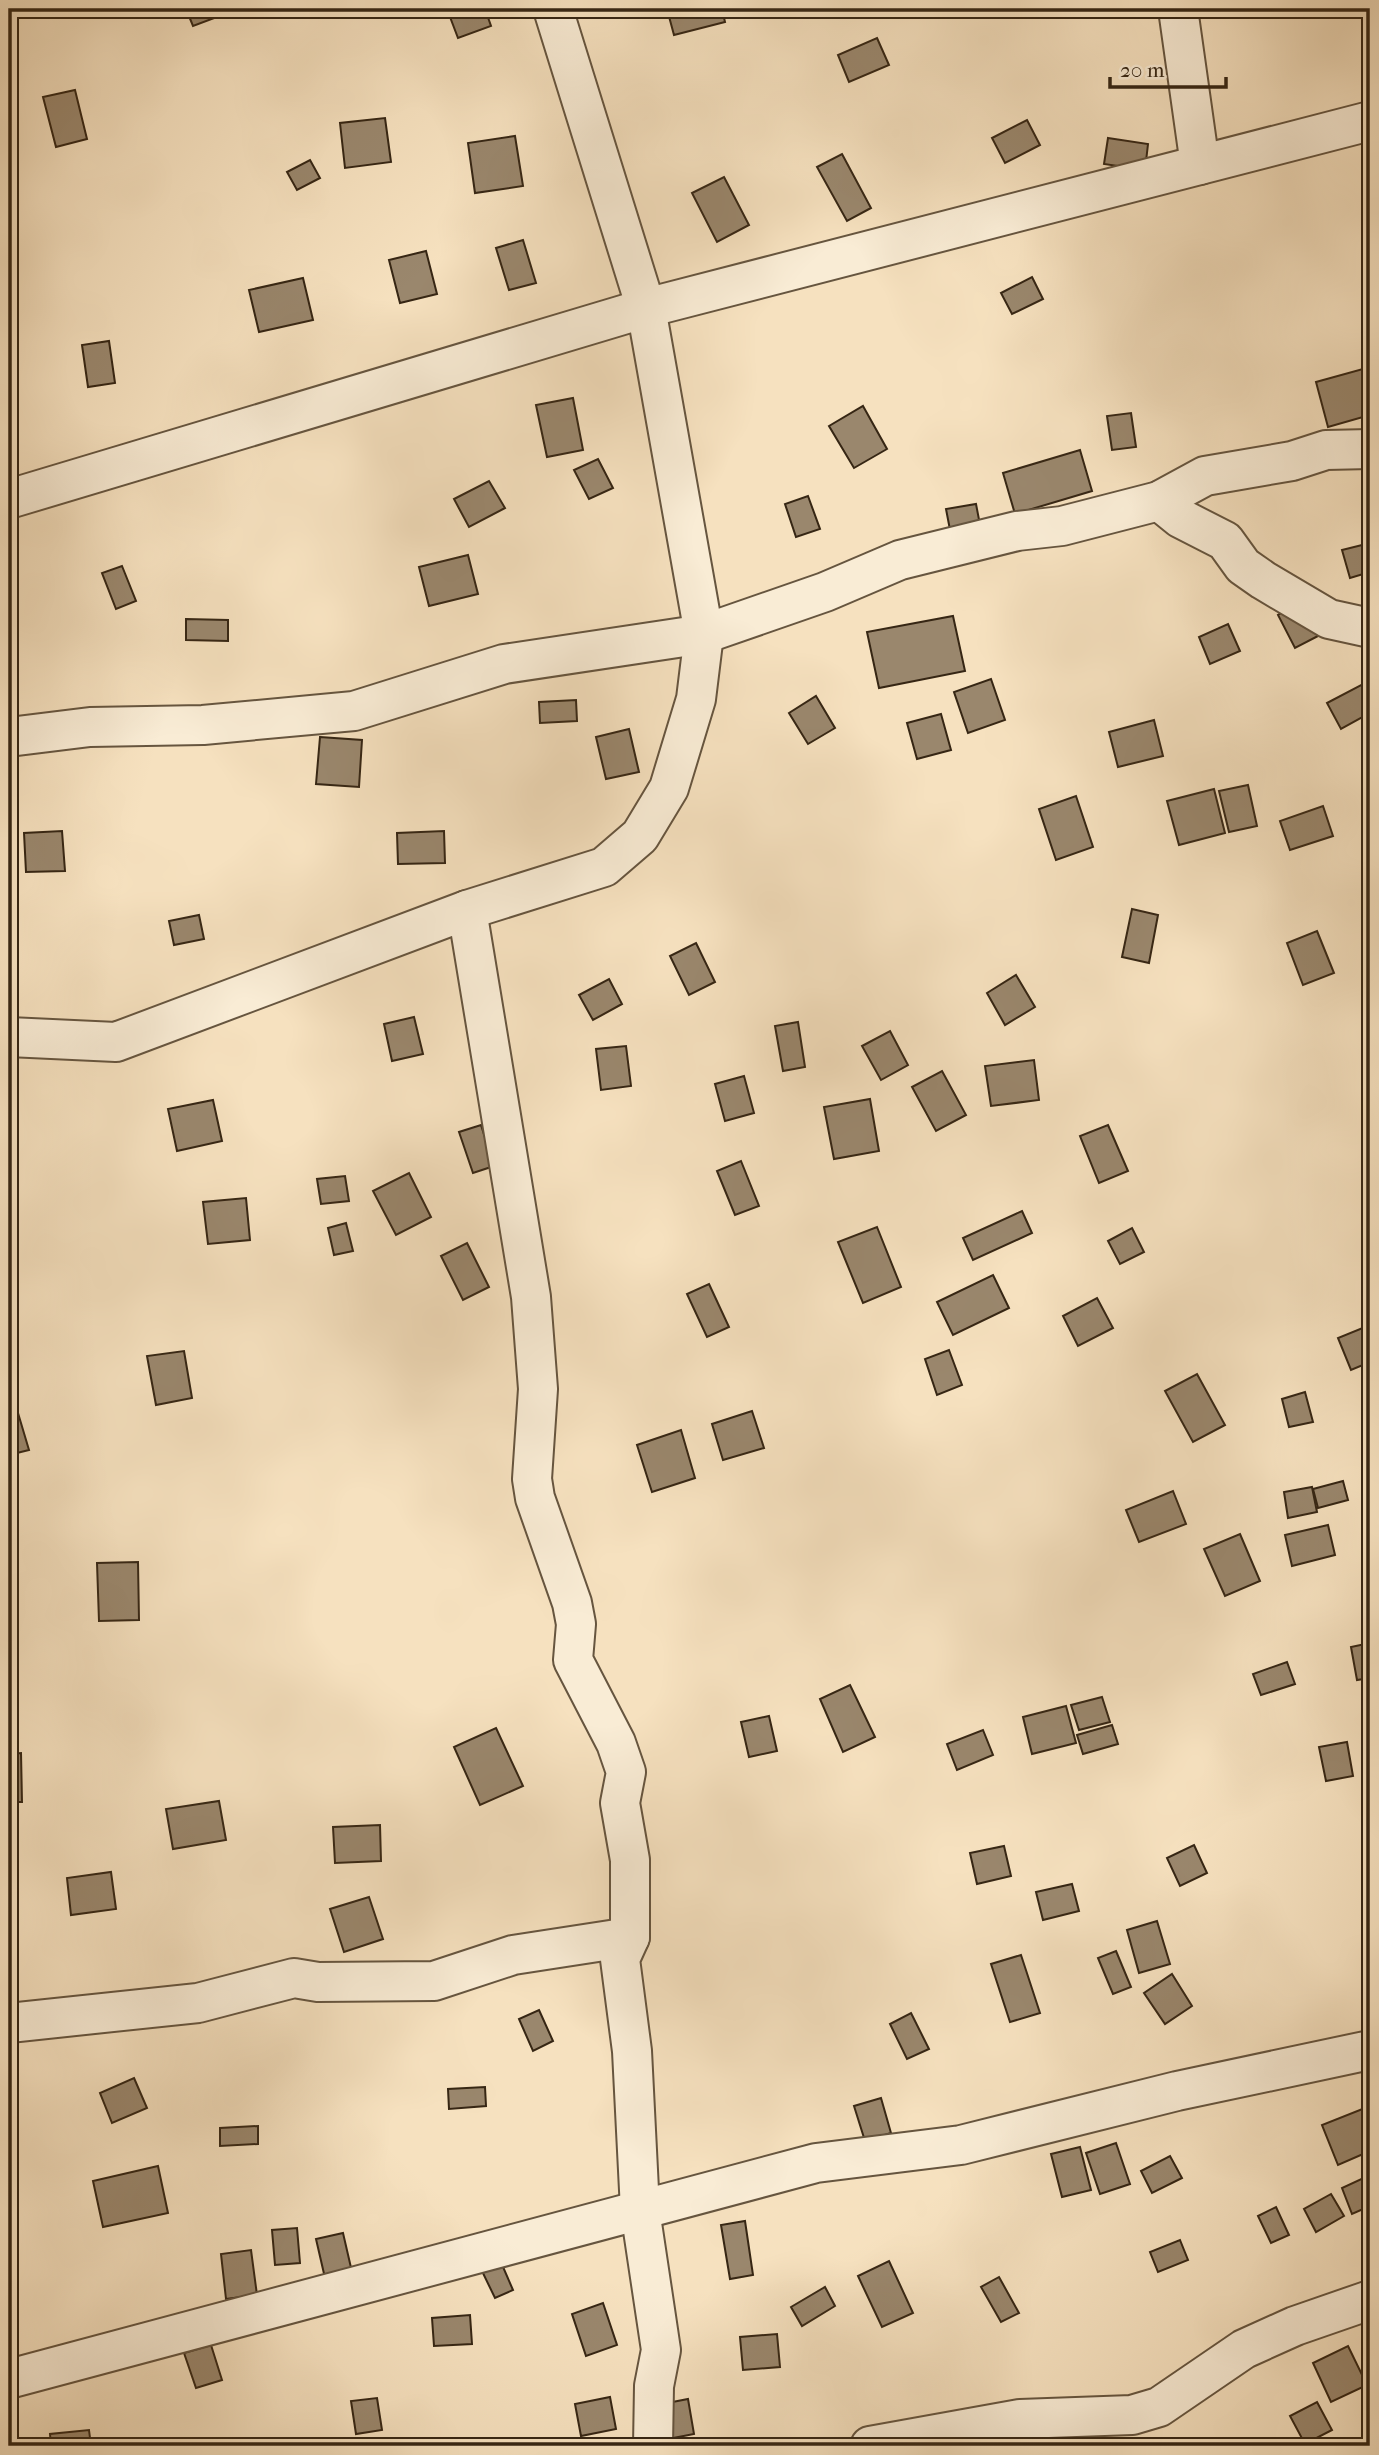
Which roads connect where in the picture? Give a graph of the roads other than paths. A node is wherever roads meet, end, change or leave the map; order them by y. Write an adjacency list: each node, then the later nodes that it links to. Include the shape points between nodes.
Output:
1 (553, 9): 5 (street)
2 (1178, 9): 4 (street)
3 (1370, 121): 4 (street)
4 (1200, 165): 5 (street)
5 (646, 308): 7 (street); 10 (street)
6 (1370, 449): 8 (street, via 1326,450 1292,461 1205,475)
7 (9, 499)
8 (1159, 501): 9 (street, via 1180,518 1225,541 1243,566 1263,580 1329,619); 10 (street, via 900,561)
9 (1370, 628)
10 (704, 634): 11 (street, via 504,664 354,711 203,725 90,727); 12 (street, via 696,699 670,788 640,836 604,867)
11 (9, 737)
12 (467, 910): 13 (street, via 116,1042); 14 (street, via 531,1297 538,1389 532,1479 535,1498 572,1603 576,1624 573,1660 626,1772 620,1803 630,1860)
13 (9, 1037)
14 (630, 1937): 15 (street, via 513,1955 434,1981 294,1978 198,2003); 17 (street, via 620,1959 632,2051)
15 (9, 2024)
16 (1370, 2050): 17 (street, via 1177,2091 961,2145 816,2163)
17 (640, 2210): 19 (street); 20 (street, via 661,2350 654,2386)
18 (1370, 2300): 21 (street, via 1244,2349 1159,2407 1132,2415 1020,2419)
19 (9, 2379)
20 (653, 2446)
21 (870, 2446)

